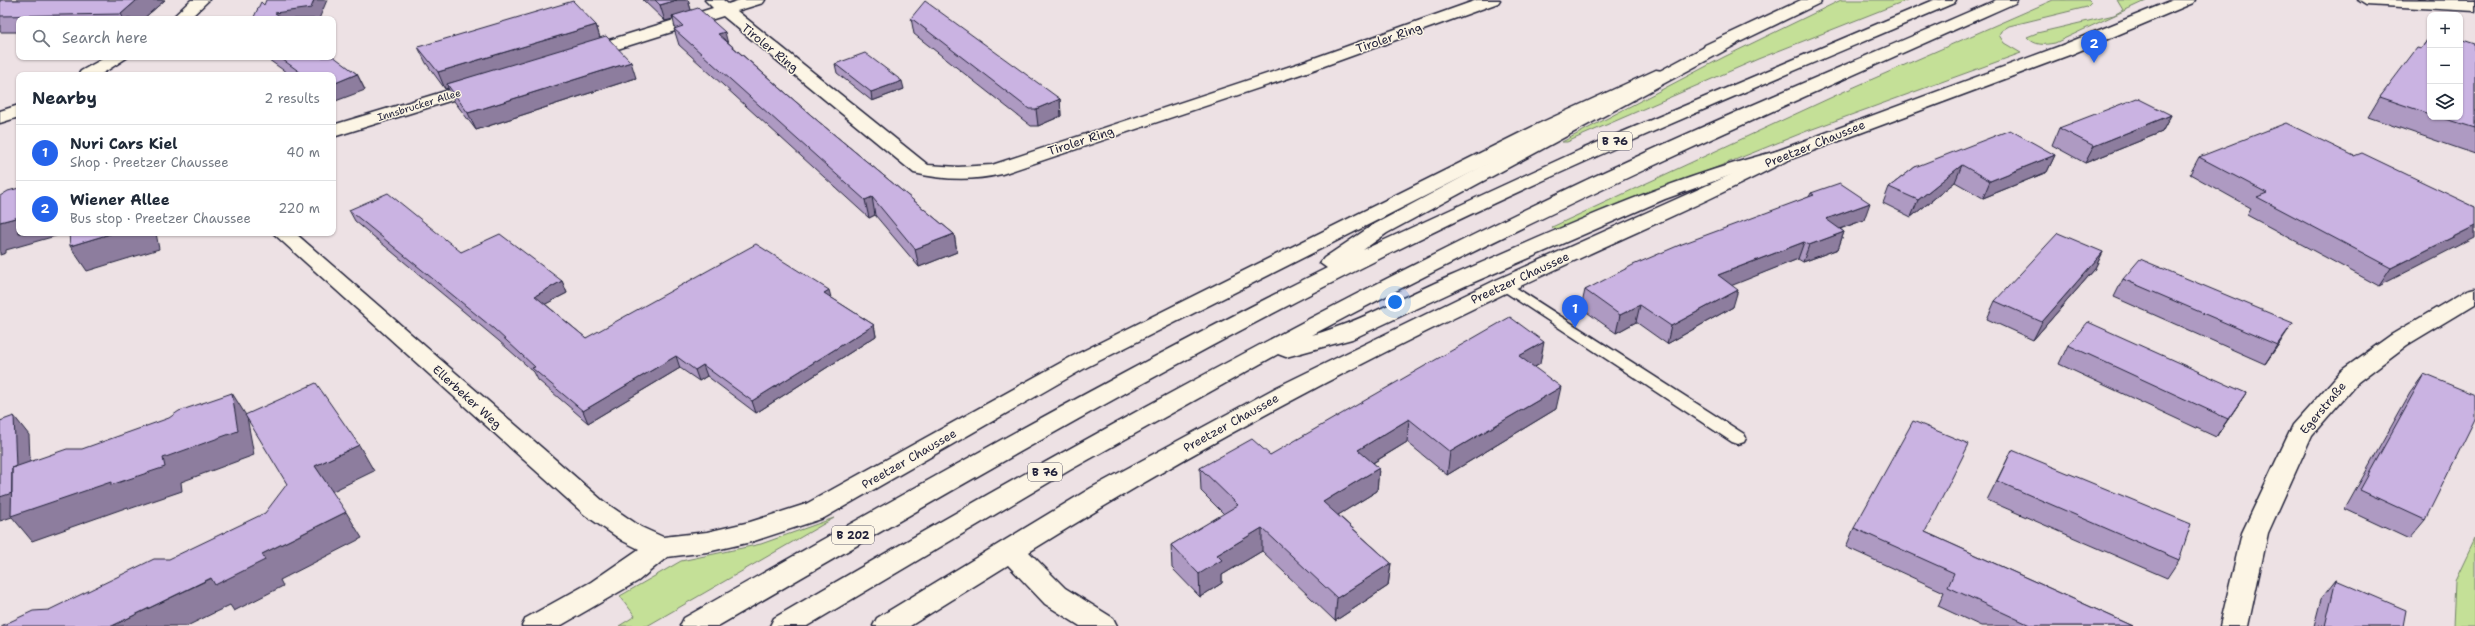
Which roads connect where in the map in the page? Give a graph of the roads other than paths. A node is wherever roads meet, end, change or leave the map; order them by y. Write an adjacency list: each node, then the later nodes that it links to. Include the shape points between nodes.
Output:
1 (201, 0): 11 (main road)
2 (757, 0): 9 (main road)
3 (1492, 0): 9 (main road, Tiroler Ring, via 1214,98 995,170 963,174 921,170)
4 (1814, 0): 12 (main road, Preetzer Chaussee)
5 (1948, 0): 24 (main road, B 76, via 1591,152 1389,245)
6 (2009, 0): 25 (main road, B 76, via 1632,166 1454,253)
7 (2187, 0): 20 (main road, Preetzer Chaussee, via 2066,50)
8 (2366, 0): 10 (main road)
9 (718, 5): 13 (main road)
10 (2475, 6)
11 (182, 16)
12 (1731, 40): 24 (main road, via 1369,235); 28 (main road, Preetzer Chaussee, via 1545,128 1085,358 815,511 751,532 707,542)
13 (573, 57)
14 (114, 60): 15 (main road)
15 (92, 72)
16 (498, 80): 19 (main road, Innsbrucker Allee)
17 (16, 111): 18 (main road)
18 (0, 118)
19 (336, 130)
20 (1781, 156): 22 (main road, Preetzer Chaussee, via 1737,179); 25 (main road, via 1727,170 1658,195 1458,281 1344,334)
21 (286, 236): 28 (main road, Ellerbeker Weg, via 594,508 632,534)
22 (1504, 285): 26 (lane); 29 (main road, Preetzer Chaussee, via 1285,393 1100,495)
23 (2475, 295): 35 (main road, Egerstraße, via 2399,340 2350,376 2302,431 2255,532)
24 (1288, 296): 27 (main road, B 76)
25 (1248, 359): 32 (main road, B 76, via 1055,467)
26 (1738, 438)
27 (1011, 444): 31 (main road, B 202)
28 (660, 548): 30 (main road, via 601,590)
29 (1010, 550): 33 (main road, Preetzer Chaussee); 34 (main road, via 1055,596)
30 (536, 626)
31 (694, 626)
32 (784, 626)
33 (887, 626)
34 (1103, 626)
35 (2234, 626)

